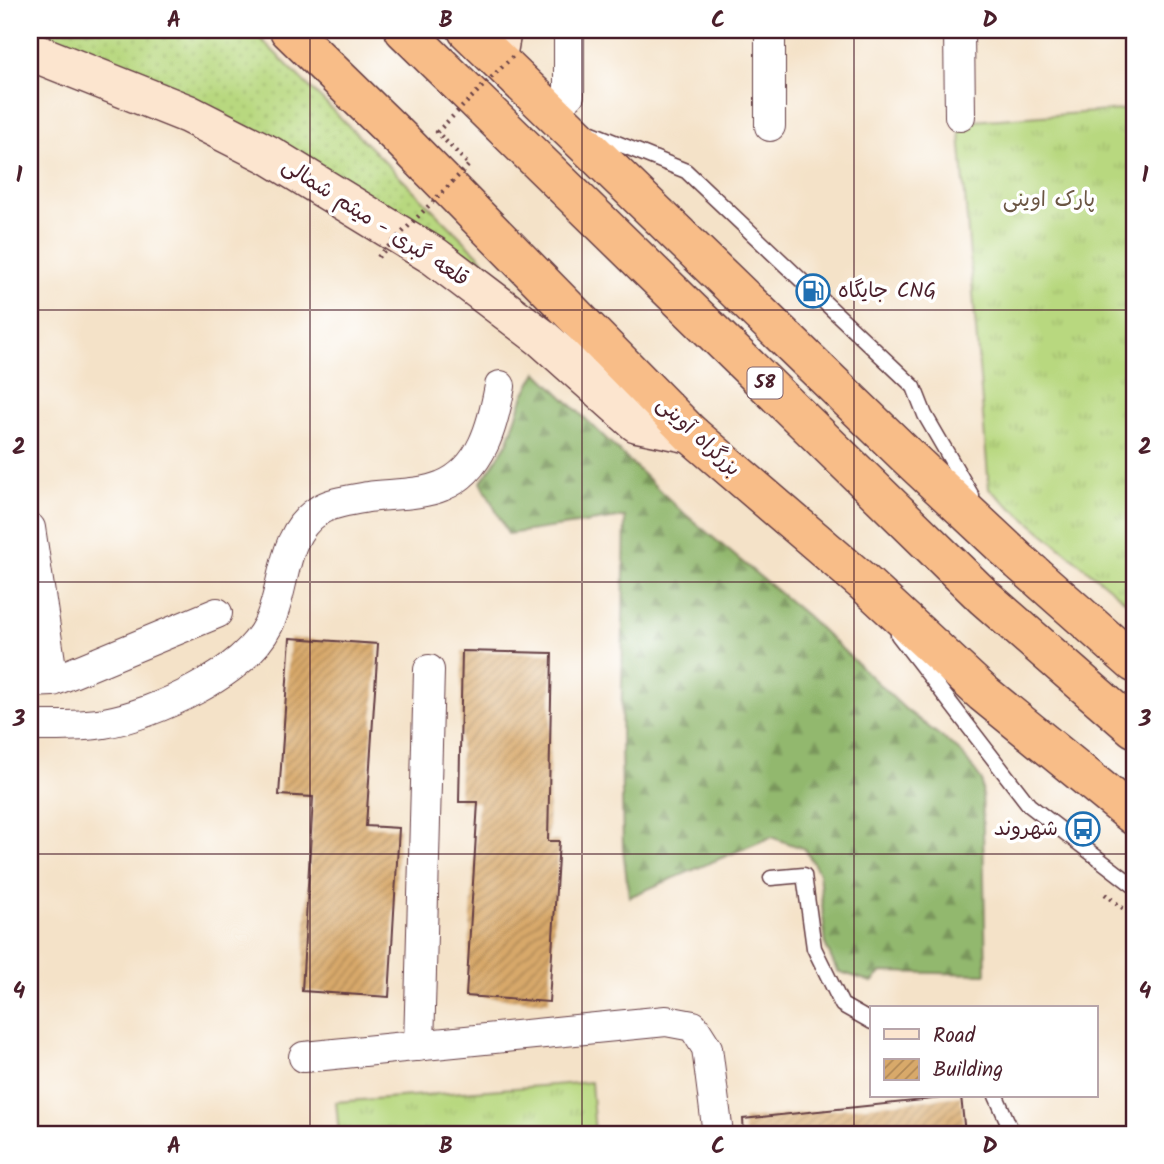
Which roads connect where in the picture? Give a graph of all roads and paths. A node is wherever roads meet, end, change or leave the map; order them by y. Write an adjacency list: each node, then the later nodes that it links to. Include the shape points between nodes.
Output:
1 (289, 30): 14 (highway, بزرگراه آوینی)
2 (404, 30): 23 (highway, 58, via 984,597)
3 (467, 30): 7 (highway)
4 (569, 30): 9 (street)
5 (770, 30): 11 (street)
6 (959, 30): 10 (street)
7 (505, 47): 9 (highway); 12 (path, bridge, via 437,132 469,165)
8 (30, 51): 14 (main road, قلعه گبری - میثم شمالی, via 188,114 269,155 433,256 542,338 637,423)
9 (565, 108): 16 (highway); 16 (lane, via 686,171 914,387 959,478)
10 (960, 116)
11 (770, 126)
12 (379, 257)
13 (500, 386): 22 (street, via 492,427 461,475 441,487 352,499 320,509 303,523 290,550 268,626 240,660 139,715 102,723)
14 (691, 434): 17 (highway, بزرگراه آوینی)
15 (30, 528): 21 (street)
16 (1020, 562): 19 (highway)
17 (862, 581): 24 (highway, بزرگراه آوینی, via 983,693); 26 (lane, via 904,646 1029,805)
18 (217, 613): 21 (street)
19 (1134, 663)
20 (429, 670): 30 (street)
21 (41, 682)
22 (30, 726)
23 (1134, 728)
24 (1134, 816)
25 (772, 878): 29 (lane, via 804,875 814,948 842,1005)
26 (1134, 886)
27 (1105, 894): 28 (path)
28 (1134, 917)
29 (870, 1021)
30 (419, 1046): 31 (street); 33 (street, via 666,1021 693,1026 707,1048)
31 (304, 1057)
32 (997, 1098): 34 (lane)
33 (718, 1134)
34 (1013, 1134)

